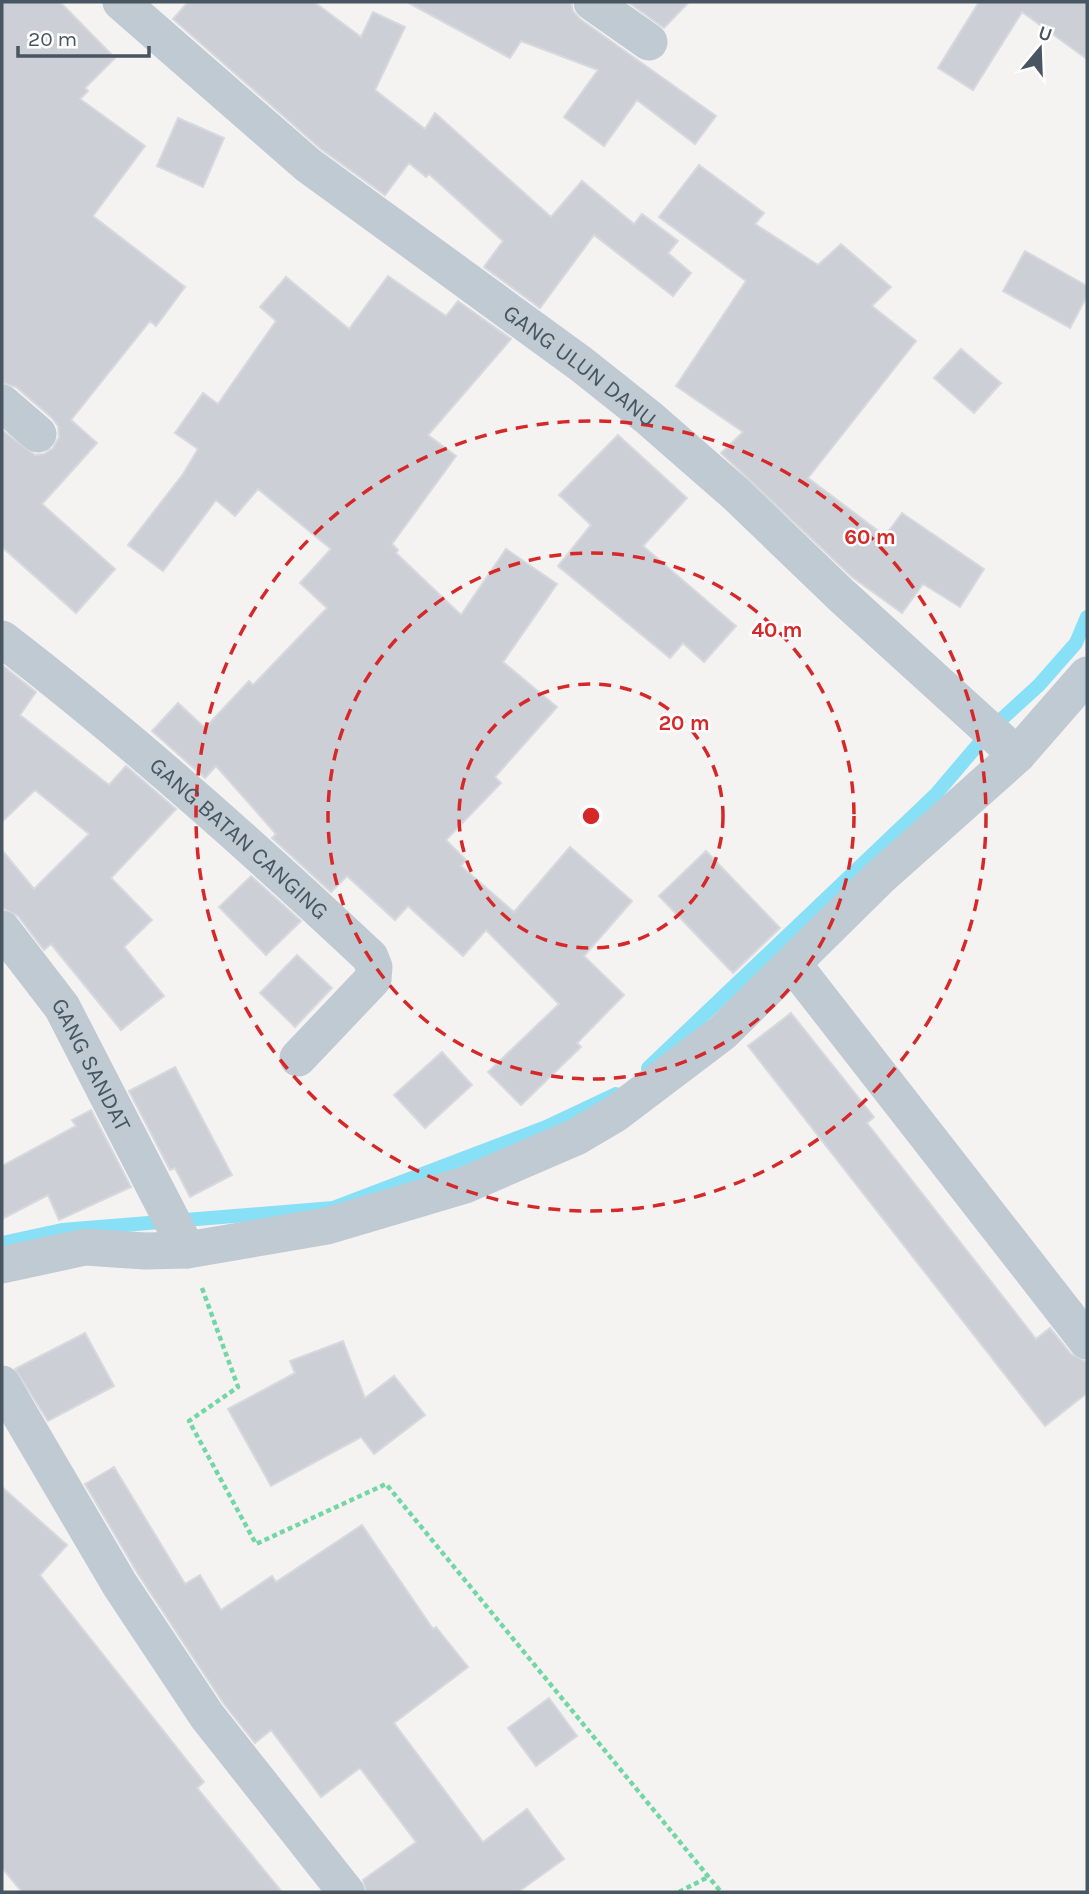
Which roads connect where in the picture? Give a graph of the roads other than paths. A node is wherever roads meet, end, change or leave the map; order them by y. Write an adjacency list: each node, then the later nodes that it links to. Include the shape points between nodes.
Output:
1 (121, 2): 8 (street, GANG ULUN DANU, via 308,165 649,418)
2 (592, 2): 3 (street)
3 (649, 42)
4 (2, 403): 5 (street)
5 (38, 434)
6 (2, 639): 11 (street, GANG BATAN CANGING, via 96,711 242,836 369,957 373,979)
7 (1087, 676): 8 (street)
8 (1009, 747): 10 (street)
9 (2, 929): 12 (street, GANG SANDAT, via 62,1007)
10 (793, 964): 12 (street, via 722,1033 615,1114 576,1137 465,1185 327,1226); 14 (street)
11 (298, 1058)
12 (177, 1229): 13 (street, via 145,1251 85,1247)
13 (2, 1265)
14 (1087, 1341)
15 (2, 1384): 16 (street, via 120,1585 207,1716)
16 (346, 1892)

